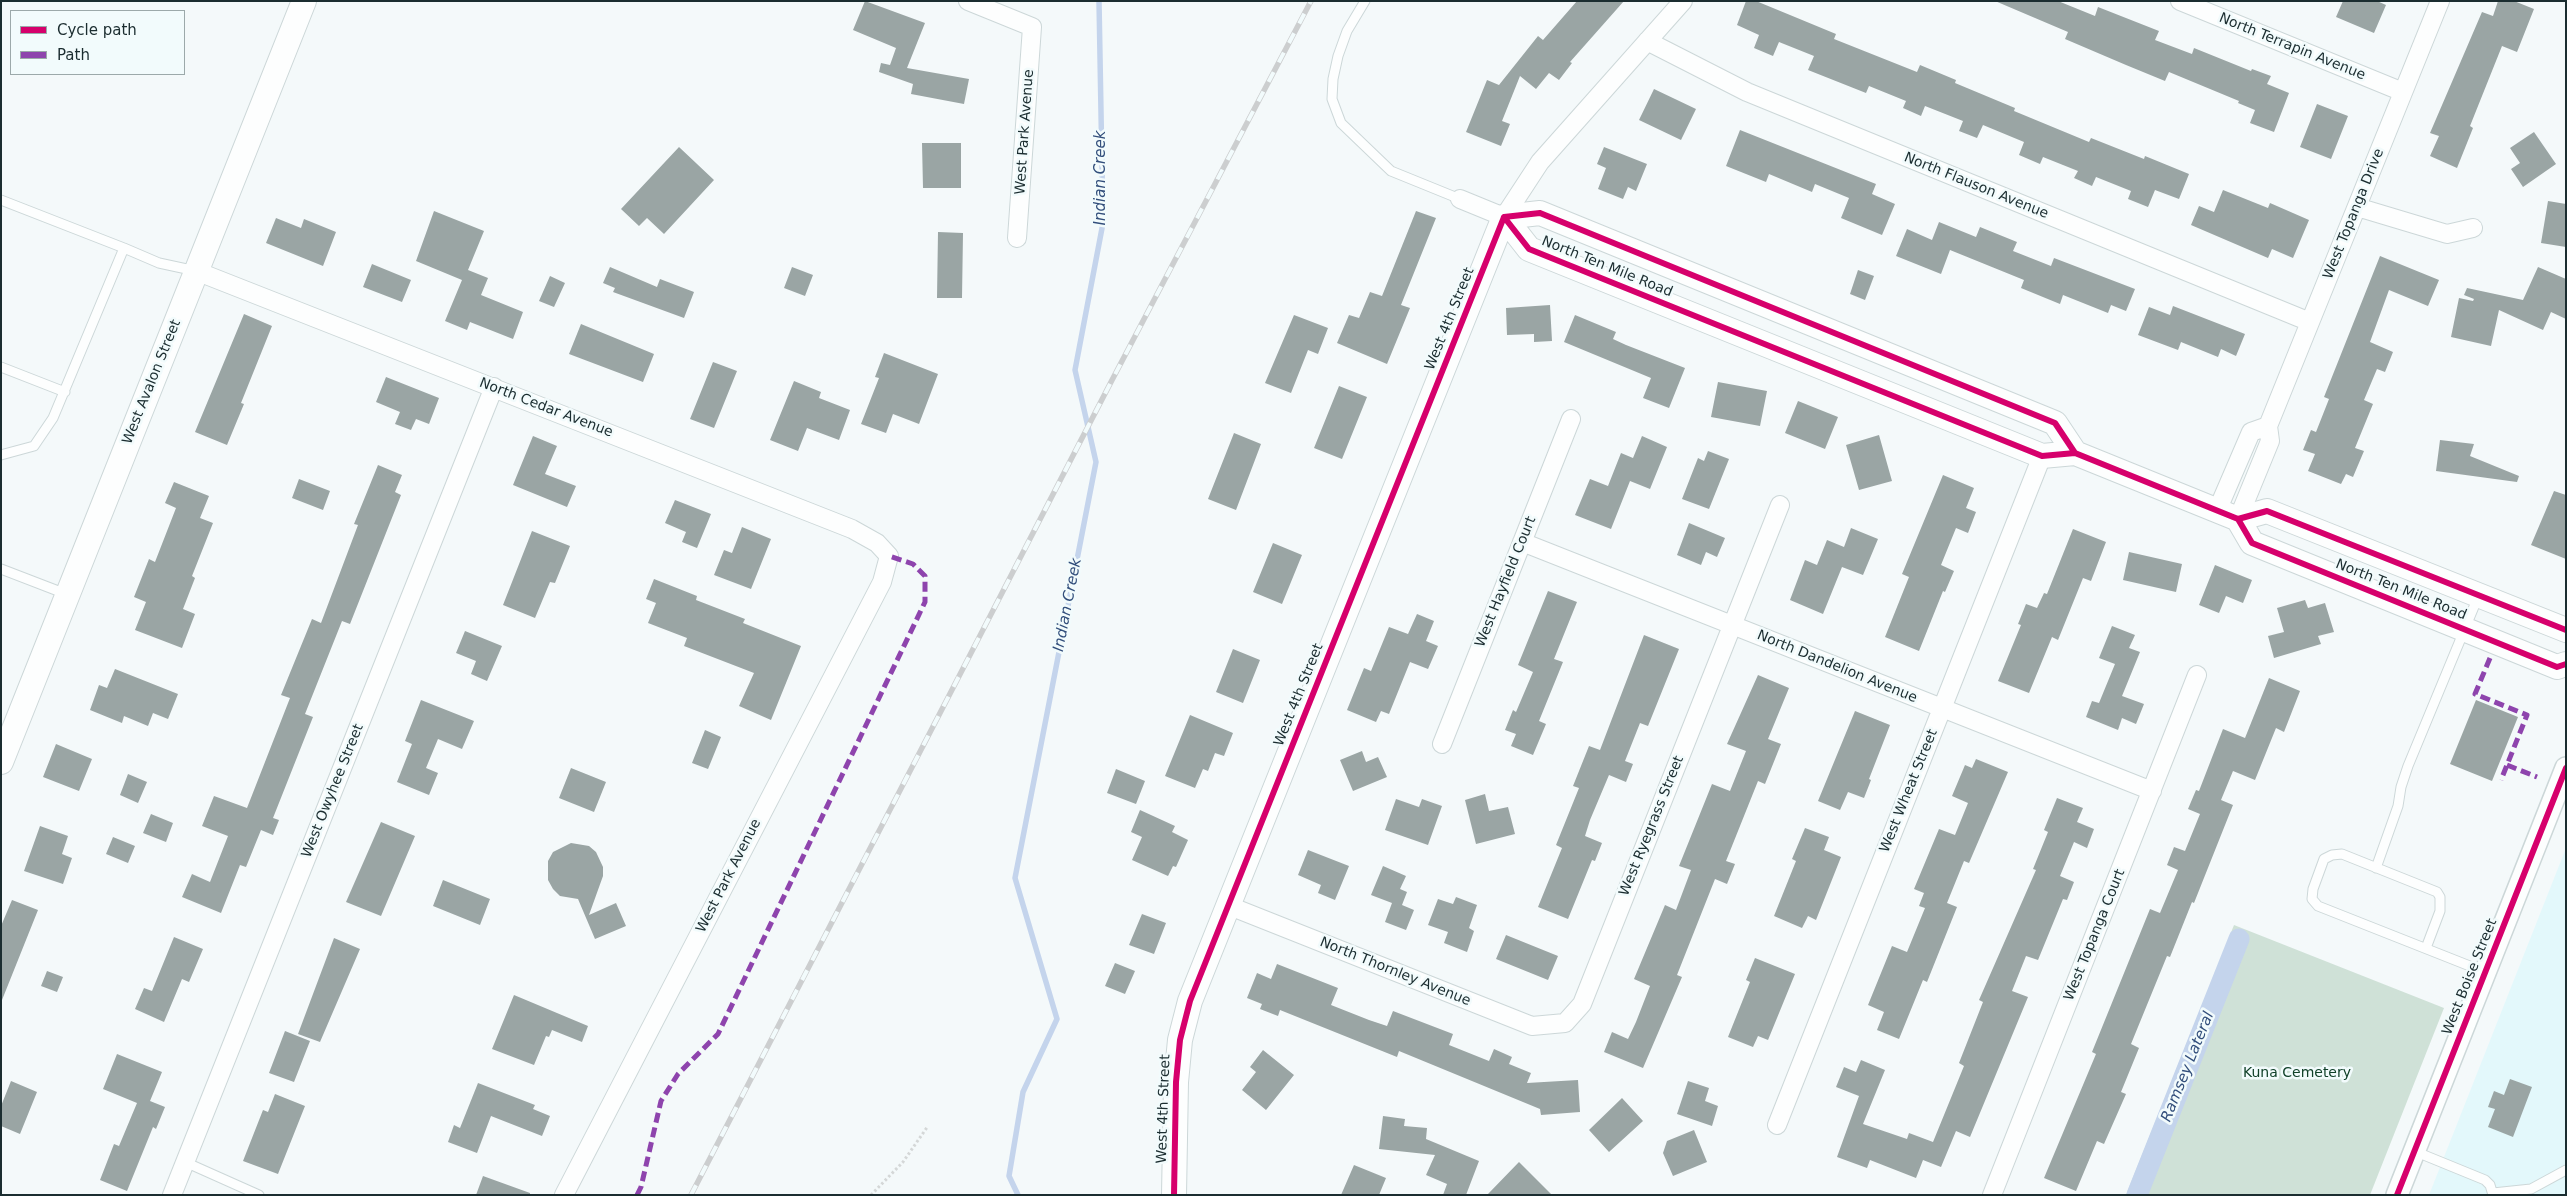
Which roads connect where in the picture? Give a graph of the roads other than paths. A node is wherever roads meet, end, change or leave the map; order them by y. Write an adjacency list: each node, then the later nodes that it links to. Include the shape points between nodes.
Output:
1 (304, 1): 16 (main road, West Avalon Street)
2 (968, 1): 14 (street, West Park Avenue, via 1032,27)
3 (1365, 1): 9 (lane, via 1348,31 1333,79 1332,99 1341,123 1391,171)
4 (1683, 1): 7 (street, West 4th Street)
5 (2180, 1): 8 (street, North Terrapin Avenue)
6 (2440, 1): 8 (street, West Topanga Drive)
7 (1647, 41): 12 (street, West 4th Street, via 1540,162); 17 (street, North Flauson Avenue, via 1747,92)
8 (2403, 92): 11 (street, West Topanga Drive)
9 (1460, 199): 12 (street, North Ten Mile Road)
10 (1, 200): 15 (lane)
11 (2357, 207): 13 (street, via 2447,234); 17 (street, West Topanga Drive)
12 (1504, 217): 22 (main road, North Ten Mile Road, via 1540,213 2037,416 2055,424); 24 (main road, North Ten Mile Road, via 1529,249); 43 (main road, West 4th Street)
13 (2473, 228)
14 (1017, 238)
15 (124, 248): 16 (lane, via 159,263); 20 (lane)
16 (196, 271): 19 (street, North Cedar Avenue); 31 (main road, West Avalon Street)
17 (2310, 322): 26 (street, West Topanga Drive, via 2268,426 2270,441)
18 (1, 368): 20 (lane)
19 (494, 388): 28 (street, North Cedar Avenue, via 852,528 877,543); 49 (street, West Owyhee Street)
20 (65, 392): 23 (lane, via 53,418 34,446)
21 (1571, 419): 27 (street, West Hayfield Court)
22 (2075, 453): 24 (main road, North Ten Mile Road); 26 (main road, North Ten Mile Road)
23 (1, 455)
24 (2042, 456): 37 (street, West Wheat Street)
25 (1780, 505): 32 (street, West Ryegrass Street)
26 (2228, 515): 30 (main road, North Ten Mile Road, via 2267,511); 33 (main road, North Ten Mile Road, via 2252,543)
27 (1522, 542): 32 (street, North Dandelion Avenue); 38 (street, West Hayfield Court)
28 (889, 556): 54 (street, West Park Avenue, via 878,591)
29 (1, 569): 31 (lane)
30 (2478, 594): 33 (lane); 34 (main road, North Ten Mile Road)
31 (68, 595): 39 (main road, West Avalon Street)
32 (1732, 625): 37 (street, North Dandelion Avenue); 46 (street, West Ryegrass Street, via 1582,1004)
33 (2464, 629): 35 (main road, North Ten Mile Road, via 2557,667); 42 (lane, via 2408,766)
34 (2566, 630)
35 (2566, 664)
36 (2197, 676): 41 (street, West Topanga Court)
37 (1942, 708): 41 (street, North Dandelion Avenue); 47 (street, West Wheat Street)
38 (1442, 744)
39 (1, 762)
40 (2566, 768): 45 (street, West Boise Street)
41 (2152, 791): 56 (street, West Topanga Court)
42 (2376, 868): 44 (lane, via 2436,892 2440,897 2440,911); 44 (lane, via 2342,854 2332,855 2324,859 2312,899 2318,906)
43 (1228, 905): 46 (street, North Thornley Avenue, via 1532,1026); 55 (main road, West 4th Street, via 1190,1002 1180,1040)
44 (2426, 948): 45 (lane)
45 (2485, 972): 48 (street, West Boise Street)
46 (1565, 1023)
47 (1777, 1125)
48 (2414, 1151): 51 (lane, via 2485,1180); 57 (street, West Boise Street)
49 (185, 1162): 52 (street, West Owyhee Street); 53 (lane)
50 (2566, 1170): 51 (lane, via 2531,1190)
51 (2493, 1194)
52 (172, 1195)
53 (259, 1195)
54 (564, 1195)
55 (1174, 1195)
56 (1992, 1195)
57 (2397, 1195)

